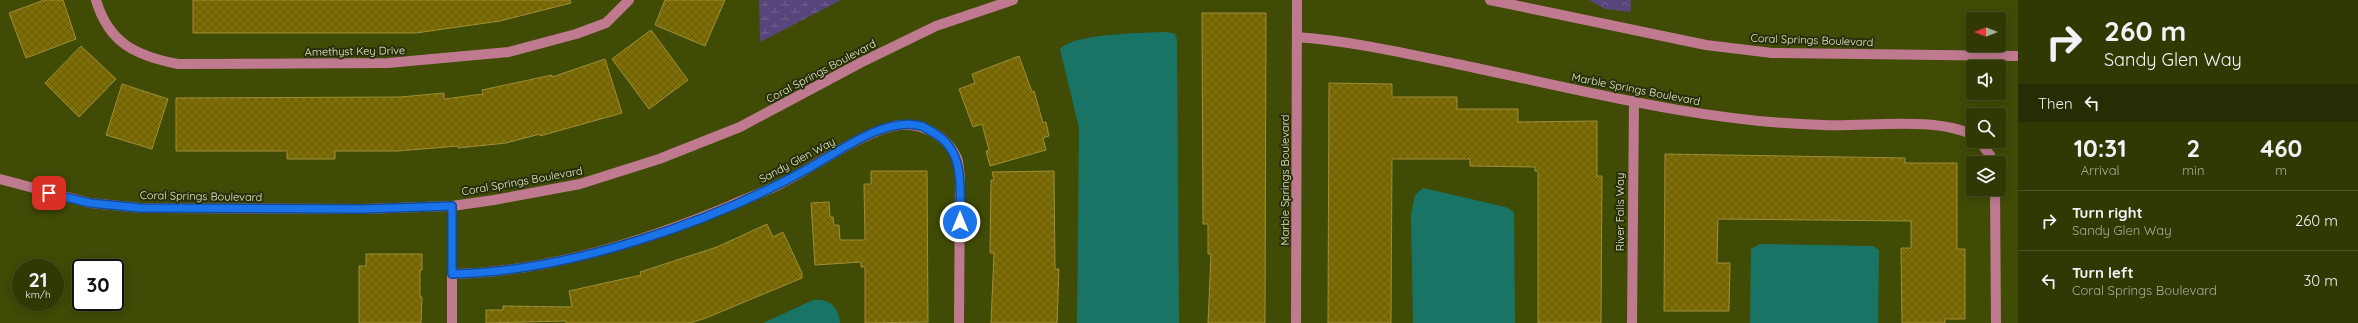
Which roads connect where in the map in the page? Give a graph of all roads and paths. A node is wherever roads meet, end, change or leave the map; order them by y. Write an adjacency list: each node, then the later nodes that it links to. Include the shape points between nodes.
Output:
1 (96, 0): 2 (street, Amethyst Key Drive, via 102,17 118,40 149,59 178,64 388,63 509,52 606,23)
2 (629, 0)
3 (1013, 0): 14 (street, Coral Springs Boulevard, via 936,26 860,62 740,127 659,159 580,184)
4 (1297, 0): 6 (street, Marble Springs Boulevard)
5 (1490, 0): 7 (street, Coral Springs Boulevard, via 1706,45 1772,53)
6 (1297, 37): 8 (street, Marble Springs Boulevard, via 1403,53); 18 (street, Marble Springs Boulevard)
7 (2018, 56)
8 (1634, 101): 9 (street, Marble Springs Boulevard, via 1704,114 1823,126 1940,125); 19 (street, River Falls Way)
9 (1966, 132)
10 (1984, 148): 11 (street)
11 (1990, 156)
12 (0, 179): 14 (street, Coral Springs Boulevard, via 90,203 141,208 363,209)
13 (1995, 196): 20 (street)
14 (452, 206): 15 (street)
15 (452, 274): 16 (street); 17 (street, Sandy Glen Way, via 523,268 613,248 686,224 781,184 878,130 900,125 921,126 942,138 957,158 960,178)
16 (452, 323)
17 (959, 323)
18 (1296, 323)
19 (1632, 323)
20 (1996, 323)

